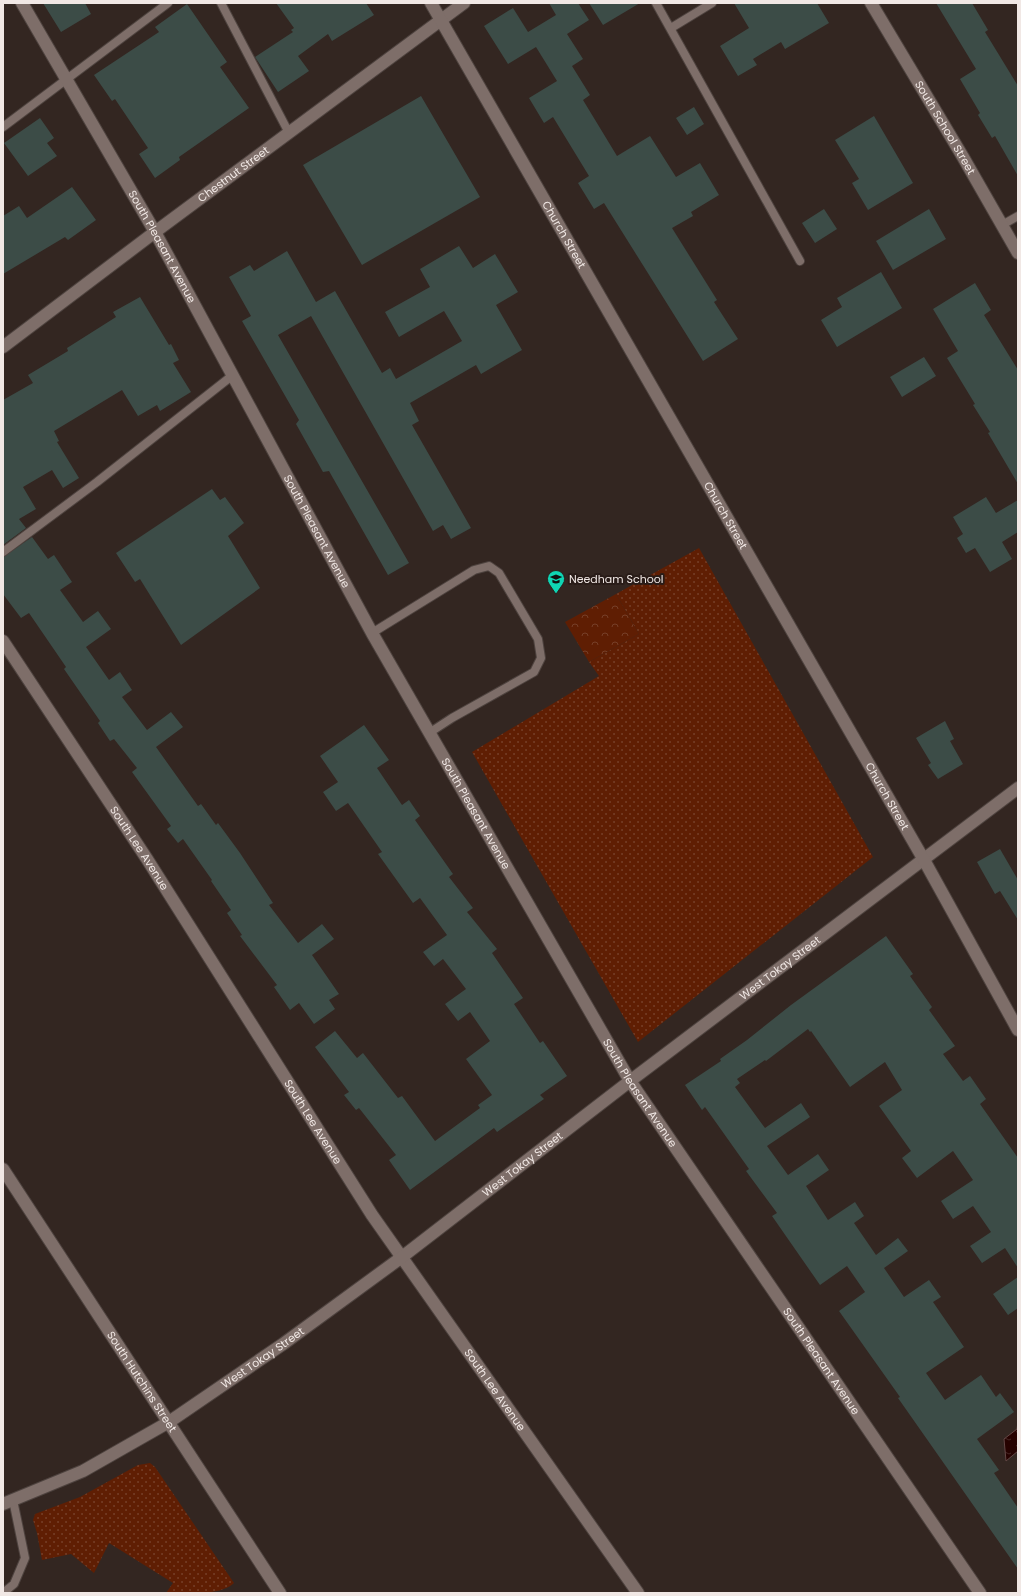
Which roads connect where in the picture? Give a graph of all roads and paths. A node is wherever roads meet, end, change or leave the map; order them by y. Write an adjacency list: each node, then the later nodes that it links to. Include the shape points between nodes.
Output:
1 (22, 3): 11 (street, South Pleasant Avenue)
2 (168, 3): 11 (lane)
3 (221, 3): 13 (lane)
4 (431, 3): 9 (street, Church Street)
5 (464, 3): 9 (street, Chestnut Street)
6 (656, 3): 10 (lane)
7 (712, 3): 10 (lane)
8 (871, 3): 15 (street, South School Street)
9 (441, 20): 13 (street, Chestnut Street); 26 (street, Church Street)
10 (671, 28): 18 (lane)
11 (66, 79): 12 (lane); 16 (street, South Pleasant Avenue)
12 (3, 127)
13 (289, 132): 16 (street, Chestnut Street)
14 (1018, 216): 15 (lane)
15 (1002, 225): 17 (street, South School Street)
16 (155, 232): 19 (street, Chestnut Street); 20 (street, South Pleasant Avenue)
17 (1018, 253)
18 (800, 261)
19 (3, 346)
20 (233, 375): 21 (lane); 22 (street, South Pleasant Avenue)
21 (3, 552)
22 (372, 633): 24 (street, South Pleasant Avenue); 24 (lane, via 474,570 489,566 499,572 538,639 541,658 534,672 452,718)
23 (3, 641): 30 (street, South Lee Avenue, via 147,859 372,1215)
24 (430, 734): 28 (street, South Pleasant Avenue)
25 (1018, 788): 26 (street, West Tokay Street)
26 (924, 860): 27 (street, Church Street); 28 (street, West Tokay Street)
27 (1018, 1030)
28 (630, 1081): 30 (street, West Tokay Street); 36 (street, South Pleasant Avenue)
29 (3, 1169): 31 (street, South Hutchins Street)
30 (402, 1257): 31 (street, West Tokay Street, via 283,1344); 35 (street, South Lee Avenue)
31 (169, 1422): 32 (street, West Tokay Street, via 83,1471); 34 (street, South Hutchins Street)
32 (8, 1502): 33 (lane, via 25,1558 14,1584)
33 (3, 1593)
34 (280, 1593)
35 (638, 1593)
36 (980, 1593)

